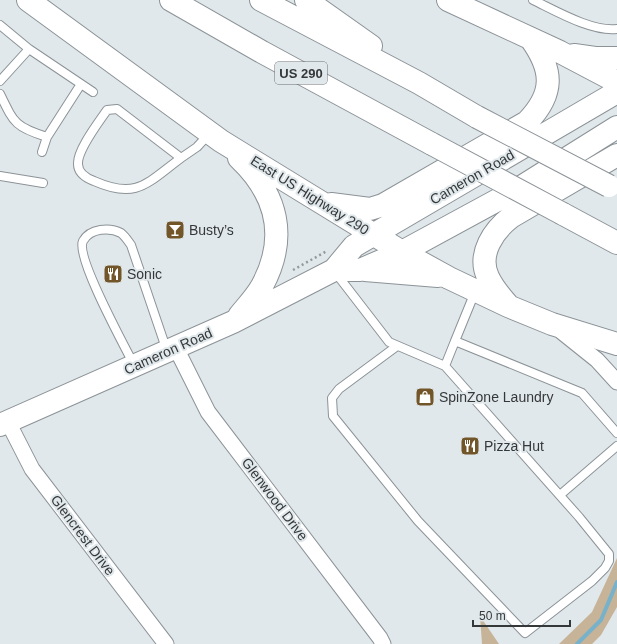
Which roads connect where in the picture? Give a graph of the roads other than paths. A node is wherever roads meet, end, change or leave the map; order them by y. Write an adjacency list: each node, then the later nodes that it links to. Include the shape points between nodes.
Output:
1 (28, 0): 22 (main road, East US Highway 290)
2 (171, 0): 31 (main road, US 290, bridge, via 262,52)
3 (261, 0): 15 (main road)
4 (306, 0): 15 (main road)
5 (448, 0): 9 (main road, via 476,9)
6 (533, 0): 8 (lane, via 578,21 610,30)
7 (0, 25): 10 (lane)
8 (617, 29)
9 (530, 39): 11 (main road); 29 (main road, via 542,54 549,79 543,102 527,122 383,205 370,209)
10 (29, 48): 13 (lane); 16 (lane)
11 (560, 52): 12 (main road, via 595,58); 14 (main road)
12 (617, 58)
13 (0, 81)
14 (617, 82)
15 (419, 83): 28 (main road, bridge, via 477,117)
16 (81, 84): 17 (lane); 21 (lane)
17 (93, 92)
18 (617, 92): 30 (main road, Cameron Road)
19 (0, 94): 21 (lane, via 14,121 22,128)
20 (617, 127): 32 (main road, Cameron Road, via 518,189)
21 (46, 137): 23 (lane)
22 (215, 137): 25 (lane); 29 (main road, East US Highway 290); 38 (main road, via 249,168 266,190 274,208 276,227 275,250 270,270 261,288)
23 (42, 152)
24 (617, 155): 37 (main road, via 500,225 487,248 487,275 493,288)
25 (181, 158): 25 (lane, via 117,109 111,109 107,110 80,153 78,164 81,173 90,179 108,187 134,190 148,183)
26 (0, 176): 27 (lane)
27 (44, 183)
28 (613, 188)
29 (324, 203): 30 (main road, East US Highway 290)
30 (373, 235): 32 (main road, East US Highway 290); 33 (main road, Cameron Road, via 354,246)
31 (617, 243)
32 (402, 252): 34 (main road, Cameron Road); 35 (main road, East US Highway 290)
33 (334, 270): 34 (main road, Cameron Road); 38 (main road, Cameron Road); 42 (lane, via 389,342)
34 (360, 270): 35 (main road)
35 (449, 278): 36 (main road, East US Highway 290)
36 (475, 291): 37 (main road, East US Highway 290); 40 (lane)
37 (508, 306): 39 (main road, East US Highway 290)
38 (233, 322): 43 (main road, Cameron Road)
39 (552, 324): 41 (main road, East US Highway 290); 46 (street, via 584,347)
40 (455, 341): 45 (lane); 48 (lane, via 582,393)
41 (617, 344)
42 (398, 346): 45 (lane); 50 (lane, via 339,389 332,398 333,416 418,521 525,634 592,582 609,561 609,554)
43 (172, 350): 44 (main road, Cameron Road); 44 (lane, via 131,245 122,234 108,229 91,233 82,242 82,252 93,281); 52 (street, Glenwood Drive, via 208,412)
44 (135, 366): 47 (main road, Cameron Road)
45 (445, 366): 50 (lane)
46 (617, 382)
47 (4, 424): 51 (street, Glencrest Drive, via 32,469)
48 (617, 433)
49 (617, 446): 50 (lane)
50 (560, 495)
51 (166, 644)
52 (383, 644)

